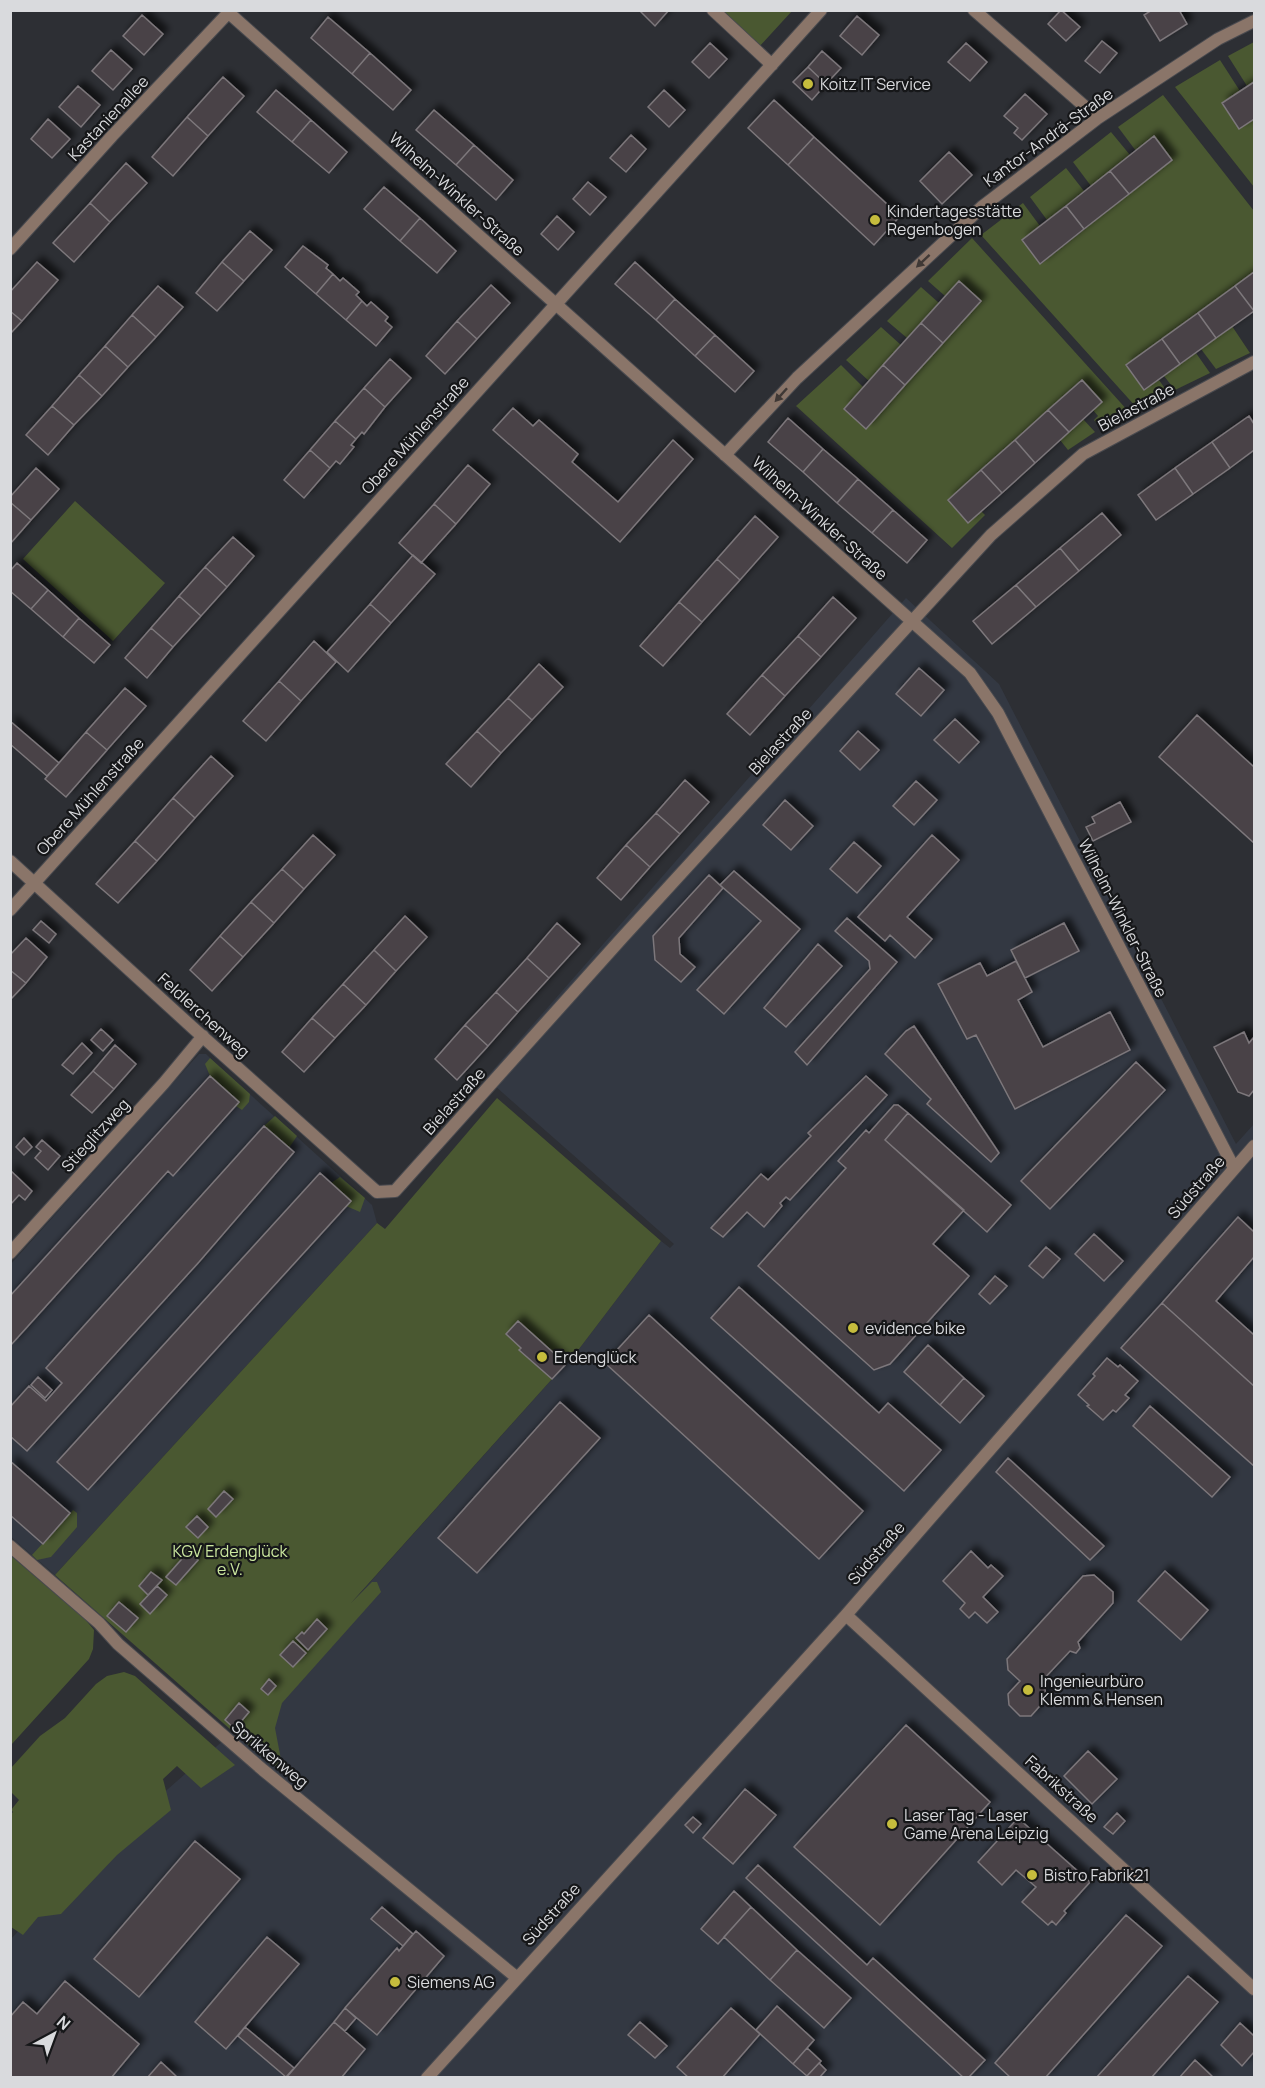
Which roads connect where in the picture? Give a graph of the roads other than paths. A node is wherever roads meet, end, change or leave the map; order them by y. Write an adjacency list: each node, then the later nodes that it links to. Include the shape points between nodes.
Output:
1 (713, 10): 6 (street)
2 (821, 10): 6 (street, Obere Mühlenstraße)
3 (974, 10): 7 (street)
4 (230, 12): 8 (street, Kastanienallee); 9 (street, Wilhelm-Winkler-Straße)
5 (1254, 21): 7 (street, Kantor-Andrä-Straße, via 1218,39)
6 (772, 65): 9 (street, Obere Mühlenstraße)
7 (1098, 118): 11 (street, Kantor-Andrä-Straße, one-way to 11, via 982,206 796,378)
8 (10, 249)
9 (556, 304): 11 (street, Wilhelm-Winkler-Straße); 14 (street, Obere Mühlenstraße)
10 (1254, 362): 12 (street, Bielastraße, via 1083,453 991,535)
11 (725, 455): 12 (street, Wilhelm-Winkler-Straße)
12 (911, 622): 18 (street, Wilhelm-Winkler-Straße, via 970,673 998,713); 19 (street, Bielastraße, via 395,1191)
13 (10, 861): 14 (street, Feldlerchenweg)
14 (35, 883): 15 (street, Obere Mühlenstraße); 16 (street, Feldlerchenweg)
15 (10, 910)
16 (203, 1036): 19 (street, Feldlerchenweg); 20 (street, Stieglitzweg)
17 (1254, 1146): 18 (street, Südstraße)
18 (1234, 1168): 22 (street, Südstraße)
19 (377, 1192)
20 (10, 1253)
21 (10, 1545): 23 (street, Sprikkenweg, via 263,1770)
22 (846, 1615): 23 (street, Südstraße); 24 (street, Fabrikstraße)
23 (516, 1977): 25 (street, Südstraße)
24 (1254, 1989)
25 (427, 2078)

